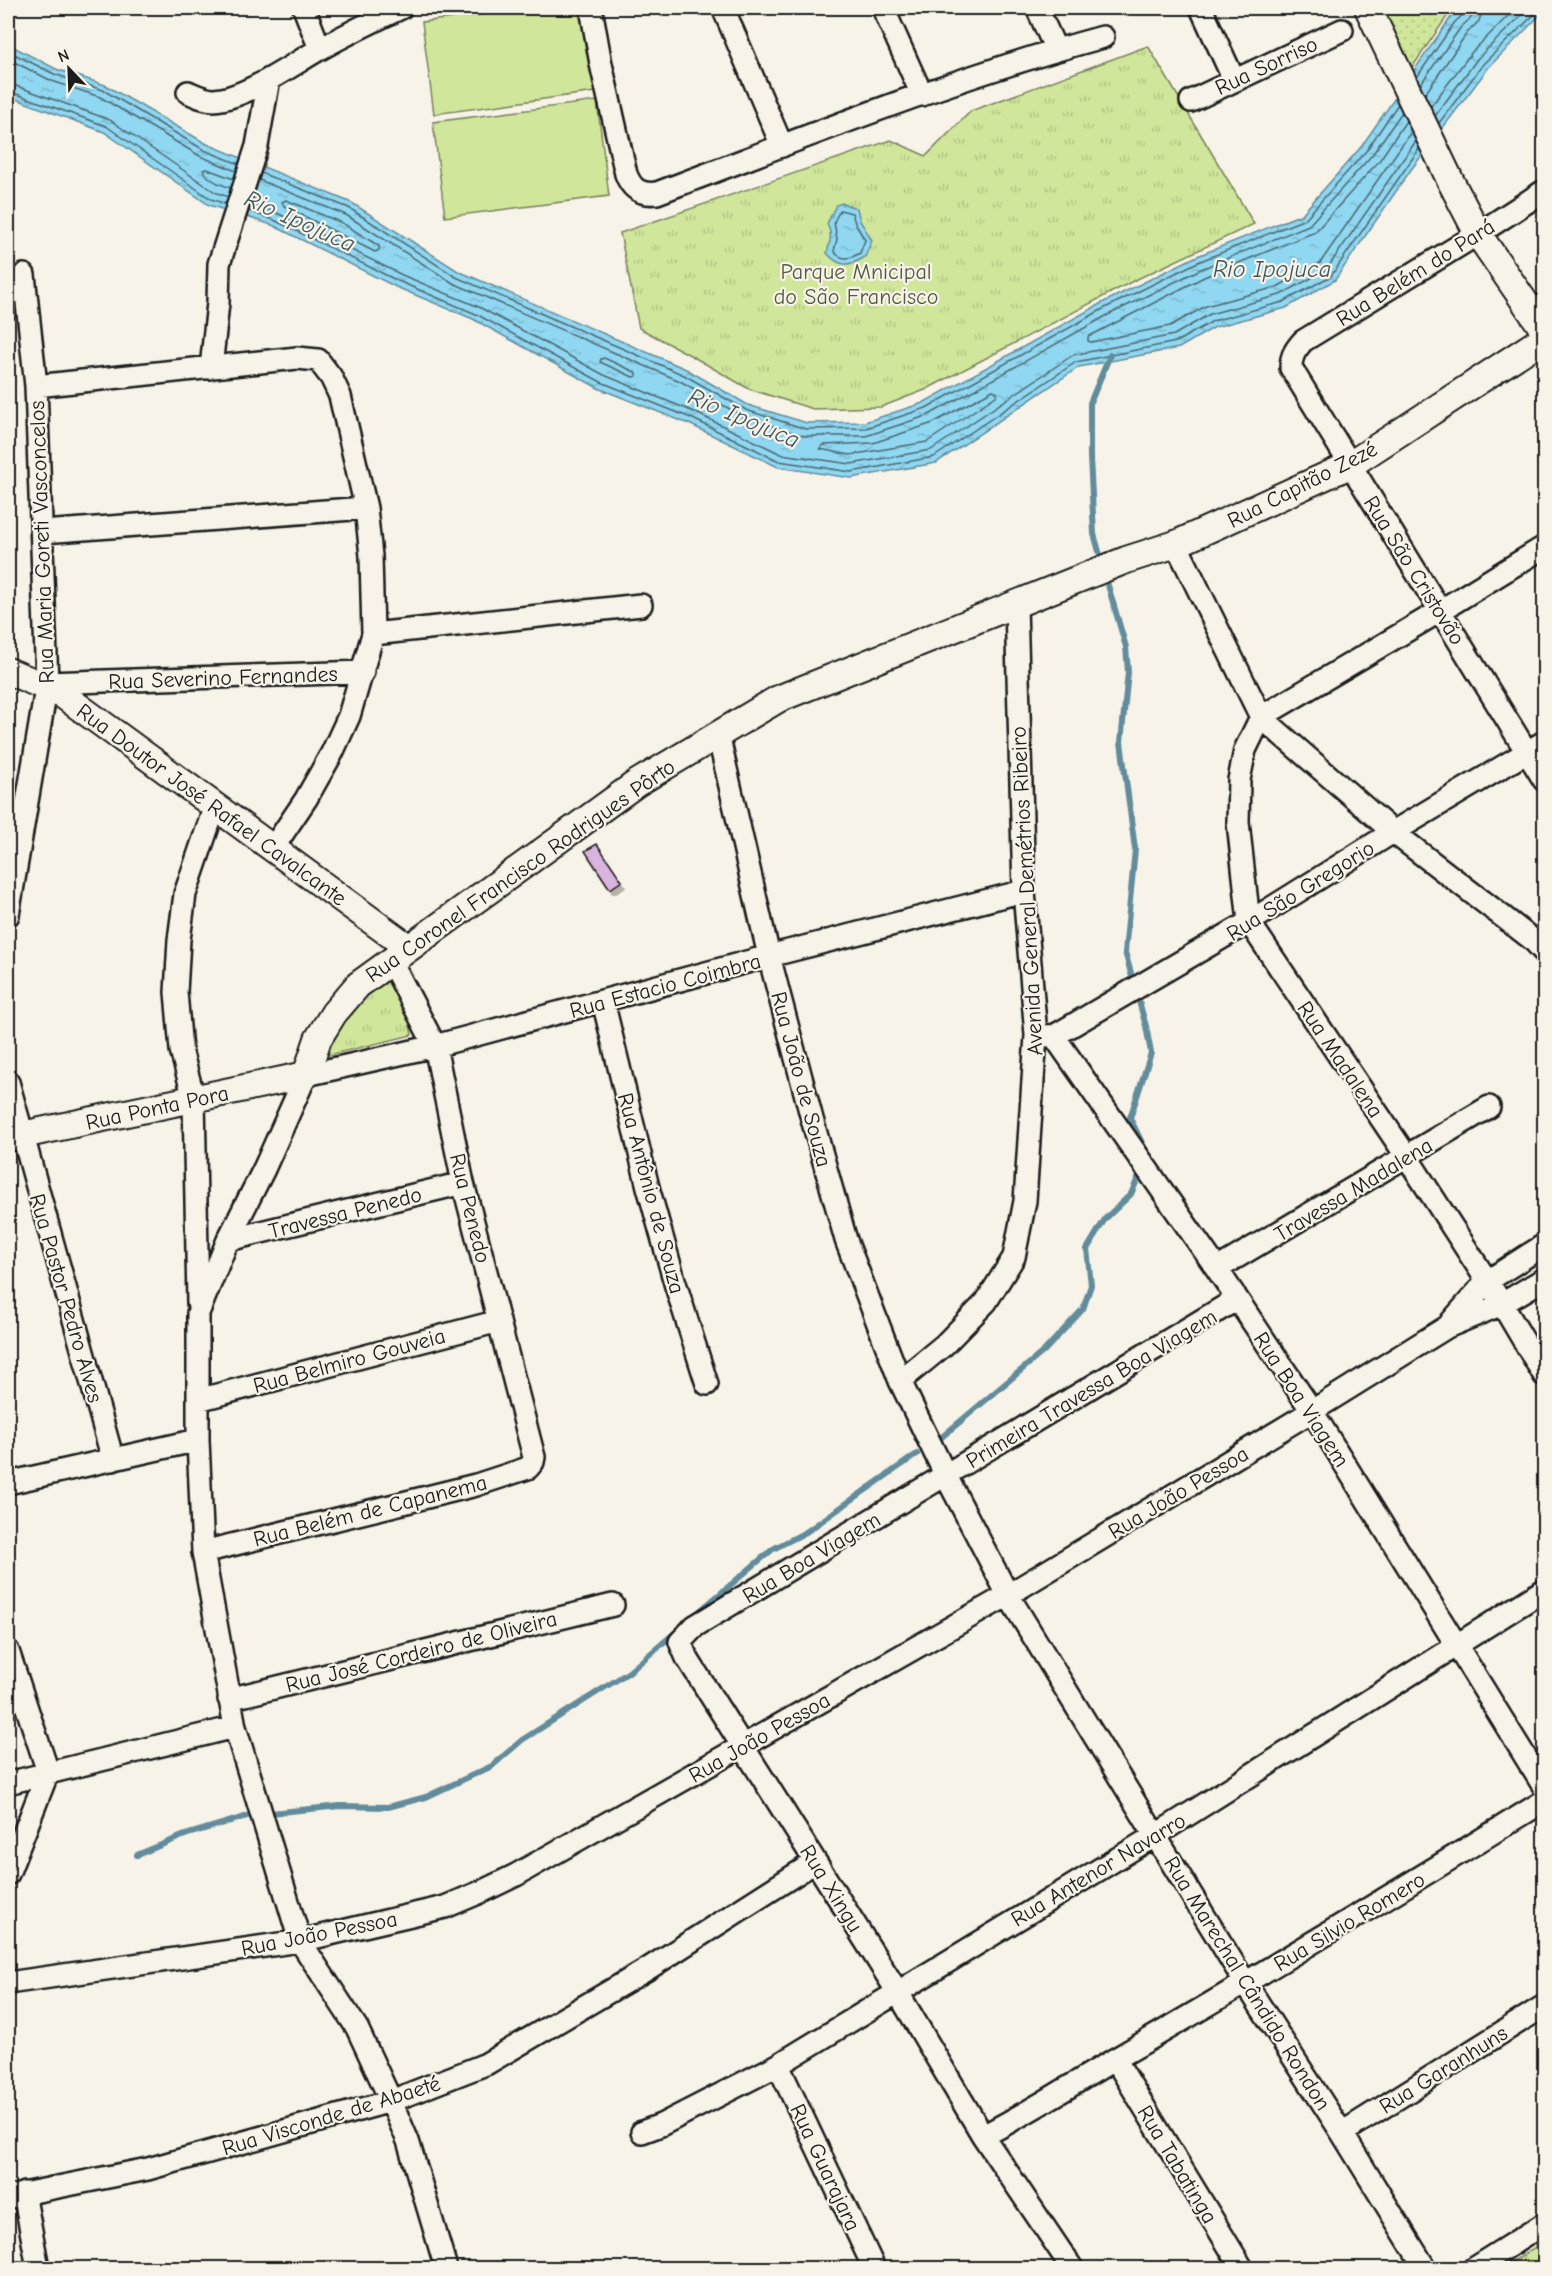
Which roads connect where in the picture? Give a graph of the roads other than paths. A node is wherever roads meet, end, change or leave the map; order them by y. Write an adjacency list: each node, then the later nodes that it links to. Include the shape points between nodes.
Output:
1 (304, 8): 12 (street)
2 (400, 8): 9 (street)
3 (591, 8): 19 (street, via 626,174 637,191 657,193)
4 (723, 8): 19 (street)
5 (883, 8): 17 (street)
6 (1037, 8): 13 (street)
7 (1201, 8): 15 (street)
8 (1368, 8): 21 (street)
9 (375, 13): 12 (street)
10 (1342, 30): 15 (street, Rua Sorriso)
11 (1103, 37): 13 (street)
12 (320, 50): 14 (street)
13 (1056, 50): 17 (street)
14 (269, 79): 16 (street, via 222,99 205,99); 26 (street, via 258,146 219,264)
15 (1234, 80): 18 (street, Rua Sorriso)
16 (188, 92)
17 (922, 95): 19 (street)
18 (1191, 101)
19 (782, 146)
20 (1545, 191): 21 (street, Rua Belém do Pará)
21 (1478, 234): 23 (street); 25 (street, Rua Belém do Pará, via 1303,341)
22 (24, 275): 27 (street, Rua Maria Goreti Vasconcelos)
23 (1545, 330)
24 (1545, 338): 28 (street, Rua Capitão Zezé)
25 (1291, 358): 28 (street, Rua São Cristovão, via 1291,368)
26 (211, 368): 27 (street); 29 (street, via 297,358 318,360 340,396)
27 (36, 386): 30 (street, Rua Maria Goreti Vasconcelos)
28 (1350, 465): 31 (street, Rua Capitão Zezé); 36 (street, Rua São Cristovão)
29 (366, 508): 30 (street); 37 (street)
30 (43, 532): 40 (street, Rua Maria Goreti Vasconcelos)
31 (1176, 544): 33 (street, Rua Capitão Zezé); 41 (street)
32 (1545, 547): 36 (street)
33 (1074, 582): 35 (street, Rua Coronel Francisco Rodrigues Pôrto)
34 (641, 604): 37 (street)
35 (1016, 605): 42 (street, Rua Coronel Francisco Rodrigues Pôrto, via 778,699); 48 (street, Avenida General Demétrios Ribeiro)
36 (1440, 611): 41 (street); 43 (street, Rua São Cristovão)
37 (374, 634): 39 (street)
38 (8, 671): 40 (street, Rua Doutor José Rafael Cavalcante)
39 (363, 672): 40 (street, Rua Severino Fernandes); 47 (street, via 332,753)
40 (47, 684): 45 (street, Rua Doutor José Rafael Cavalcante); 49 (street, Rua Maria Goreti Vasconcelos)
41 (1261, 717): 46 (street); 50 (street, Rua Madalena, via 1245,750 1239,780 1238,822)
42 (718, 734): 52 (street, Rua Coronel Francisco Rodrigues Pôrto, via 637,783); 53 (street, Rua João de Souza)
43 (1536, 747): 44 (street, Rua São Cristovão); 46 (street, Rua São Gregorio)
44 (1545, 780)
45 (215, 806): 47 (street, Rua Doutor José Rafael Cavalcante); 59 (street, via 184,894 179,940 176,992 181,1050)
46 (1394, 832): 50 (street, Rua São Gregorio); 51 (street)
47 (273, 848): 52 (street, Rua Doutor José Rafael Cavalcante)
48 (1024, 891): 53 (street, Rua Estacio Coimbra); 55 (street, Avenida General Demétrios Ribeiro)
49 (8, 915)
50 (1249, 922): 55 (street, Rua São Gregorio); 62 (street, Rua Madalena)
51 (1541, 942)
52 (400, 955): 56 (street, Rua Penedo); 57 (street, Rua Coronel Francisco Rodrigues Pôrto, via 358,985 334,1013 318,1039)
53 (770, 956): 54 (street, Rua Estacio Coimbra); 75 (street, Rua João de Souza, via 846,1240)
54 (603, 1001): 56 (street, Rua Estacio Coimbra); 76 (street, Rua Antônio de Souza, via 651,1198)
55 (1045, 1036): 66 (street, Rua Boa Viagem, via 1136,1153); 75 (street, Avenida General Demétrios Ribeiro, via 1025,1201 1014,1257 986,1302)
56 (435, 1046): 57 (street, Rua Estacio Coimbra); 63 (street, Rua Penedo)
57 (306, 1076): 59 (street, Rua Ponta Pora); 64 (street)
58 (8, 1082): 61 (street)
59 (194, 1099): 61 (street, Rua Ponta Pora); 71 (street)
60 (1489, 1107): 62 (street, Travessa Madalena)
61 (14, 1137): 80 (street, Rua Pastor Pedro Alves)
62 (1407, 1158): 66 (street, Travessa Madalena); 68 (street, Rua Madalena)
63 (463, 1183): 64 (street, Travessa Penedo); 72 (street, Rua Penedo)
64 (228, 1240): 71 (street)
65 (1545, 1245): 68 (street, Rua João Pessoa)
66 (1217, 1269): 69 (street, Rua Boa Viagem)
67 (1545, 1279): 70 (street, Rua João Pessoa)
68 (1486, 1282): 70 (street, Rua Madalena); 73 (street, Rua João Pessoa)
69 (1237, 1299): 78 (street, Rua Boa Viagem); 82 (street, Primeira Travessa Boa Viagem)
70 (1502, 1304): 73 (street, Rua João Pessoa); 74 (street, Rua Madalena)
71 (198, 1313): 77 (street)
72 (500, 1321): 77 (street, Rua Belmiro Gouveia); 81 (street, Rua Penedo)
73 (1447, 1327): 78 (street, Rua João Pessoa)
74 (1545, 1374)
75 (900, 1382): 82 (street, Rua Marechal Cândido Rondon)
76 (707, 1384)
77 (198, 1400): 79 (street)
78 (1312, 1411): 86 (street, Rua João Pessoa); 89 (street, Rua Boa Viagem)
79 (198, 1440): 80 (street); 84 (street)
80 (113, 1460): 83 (street)
81 (533, 1462): 84 (street, Rua Belém de Capanema, via 528,1468 476,1485)
82 (946, 1476): 86 (street, Rua Marechal Cândido Rondon); 88 (street, Rua Boa Viagem, via 695,1626)
83 (8, 1483)
84 (203, 1552): 91 (street)
85 (1545, 1590): 89 (street, Rua Antenor Navarro)
86 (1008, 1595): 93 (street, Rua João Pessoa); 98 (street, Rua Marechal Cândido Rondon)
87 (613, 1605): 91 (street, Rua José Cordeiro de Oliveira)
88 (680, 1642): 93 (street, Rua Xingu)
89 (1456, 1644): 96 (street, Rua Boa Viagem); 98 (street, Rua Antenor Navarro)
90 (8, 1651): 94 (street)
91 (229, 1699): 92 (street)
92 (235, 1727): 94 (street); 101 (street)
93 (744, 1745): 99 (street, Rua Xingu); 101 (street, Rua João Pessoa, via 483,1892 445,1907)
94 (48, 1772): 95 (street); 100 (street)
95 (8, 1783)
96 (1545, 1787)
97 (1545, 1801): 103 (street, Rua Silvio Romero)
98 (1156, 1835): 103 (street, Rua Marechal Cândido Rondon); 104 (street, Rua Antenor Navarro)
99 (815, 1862): 104 (street, Rua Xingu); 108 (street, Rua Visconde de Abaeté, via 646,1970 486,2064)
100 (8, 1874)
101 (300, 1941): 102 (street, Rua João Pessoa); 108 (street, via 357,2028)
102 (8, 1983)
103 (1246, 1984): 106 (street, Rua Silvio Romero); 110 (street, Rua Marechal Cândido Rondon)
104 (897, 1991): 107 (street, Rua Antenor Navarro); 111 (street, Rua Xingu)
105 (1545, 2006): 110 (street, Rua Garanhuns)
106 (1115, 2059): 111 (street, Rua Silvio Romero, via 1029,2113); 118 (street, Rua Tabatinga)
107 (778, 2064): 109 (street, Rua Antenor Navarro); 116 (street, Rua Guarajara)
108 (391, 2101): 112 (street, Rua Visconde de Abaeté, via 148,2169); 115 (street, via 408,2141)
109 (642, 2132)
110 (1342, 2133): 119 (street, Rua Marechal Cândido Rondon)
111 (983, 2136): 117 (street, Rua Xingu)
112 (16, 2195): 114 (street)
113 (1545, 2224): 120 (street)
114 (38, 2268)
115 (446, 2268)
116 (874, 2268)
117 (1072, 2268)
118 (1242, 2268)
119 (1425, 2268)
120 (1474, 2268)

